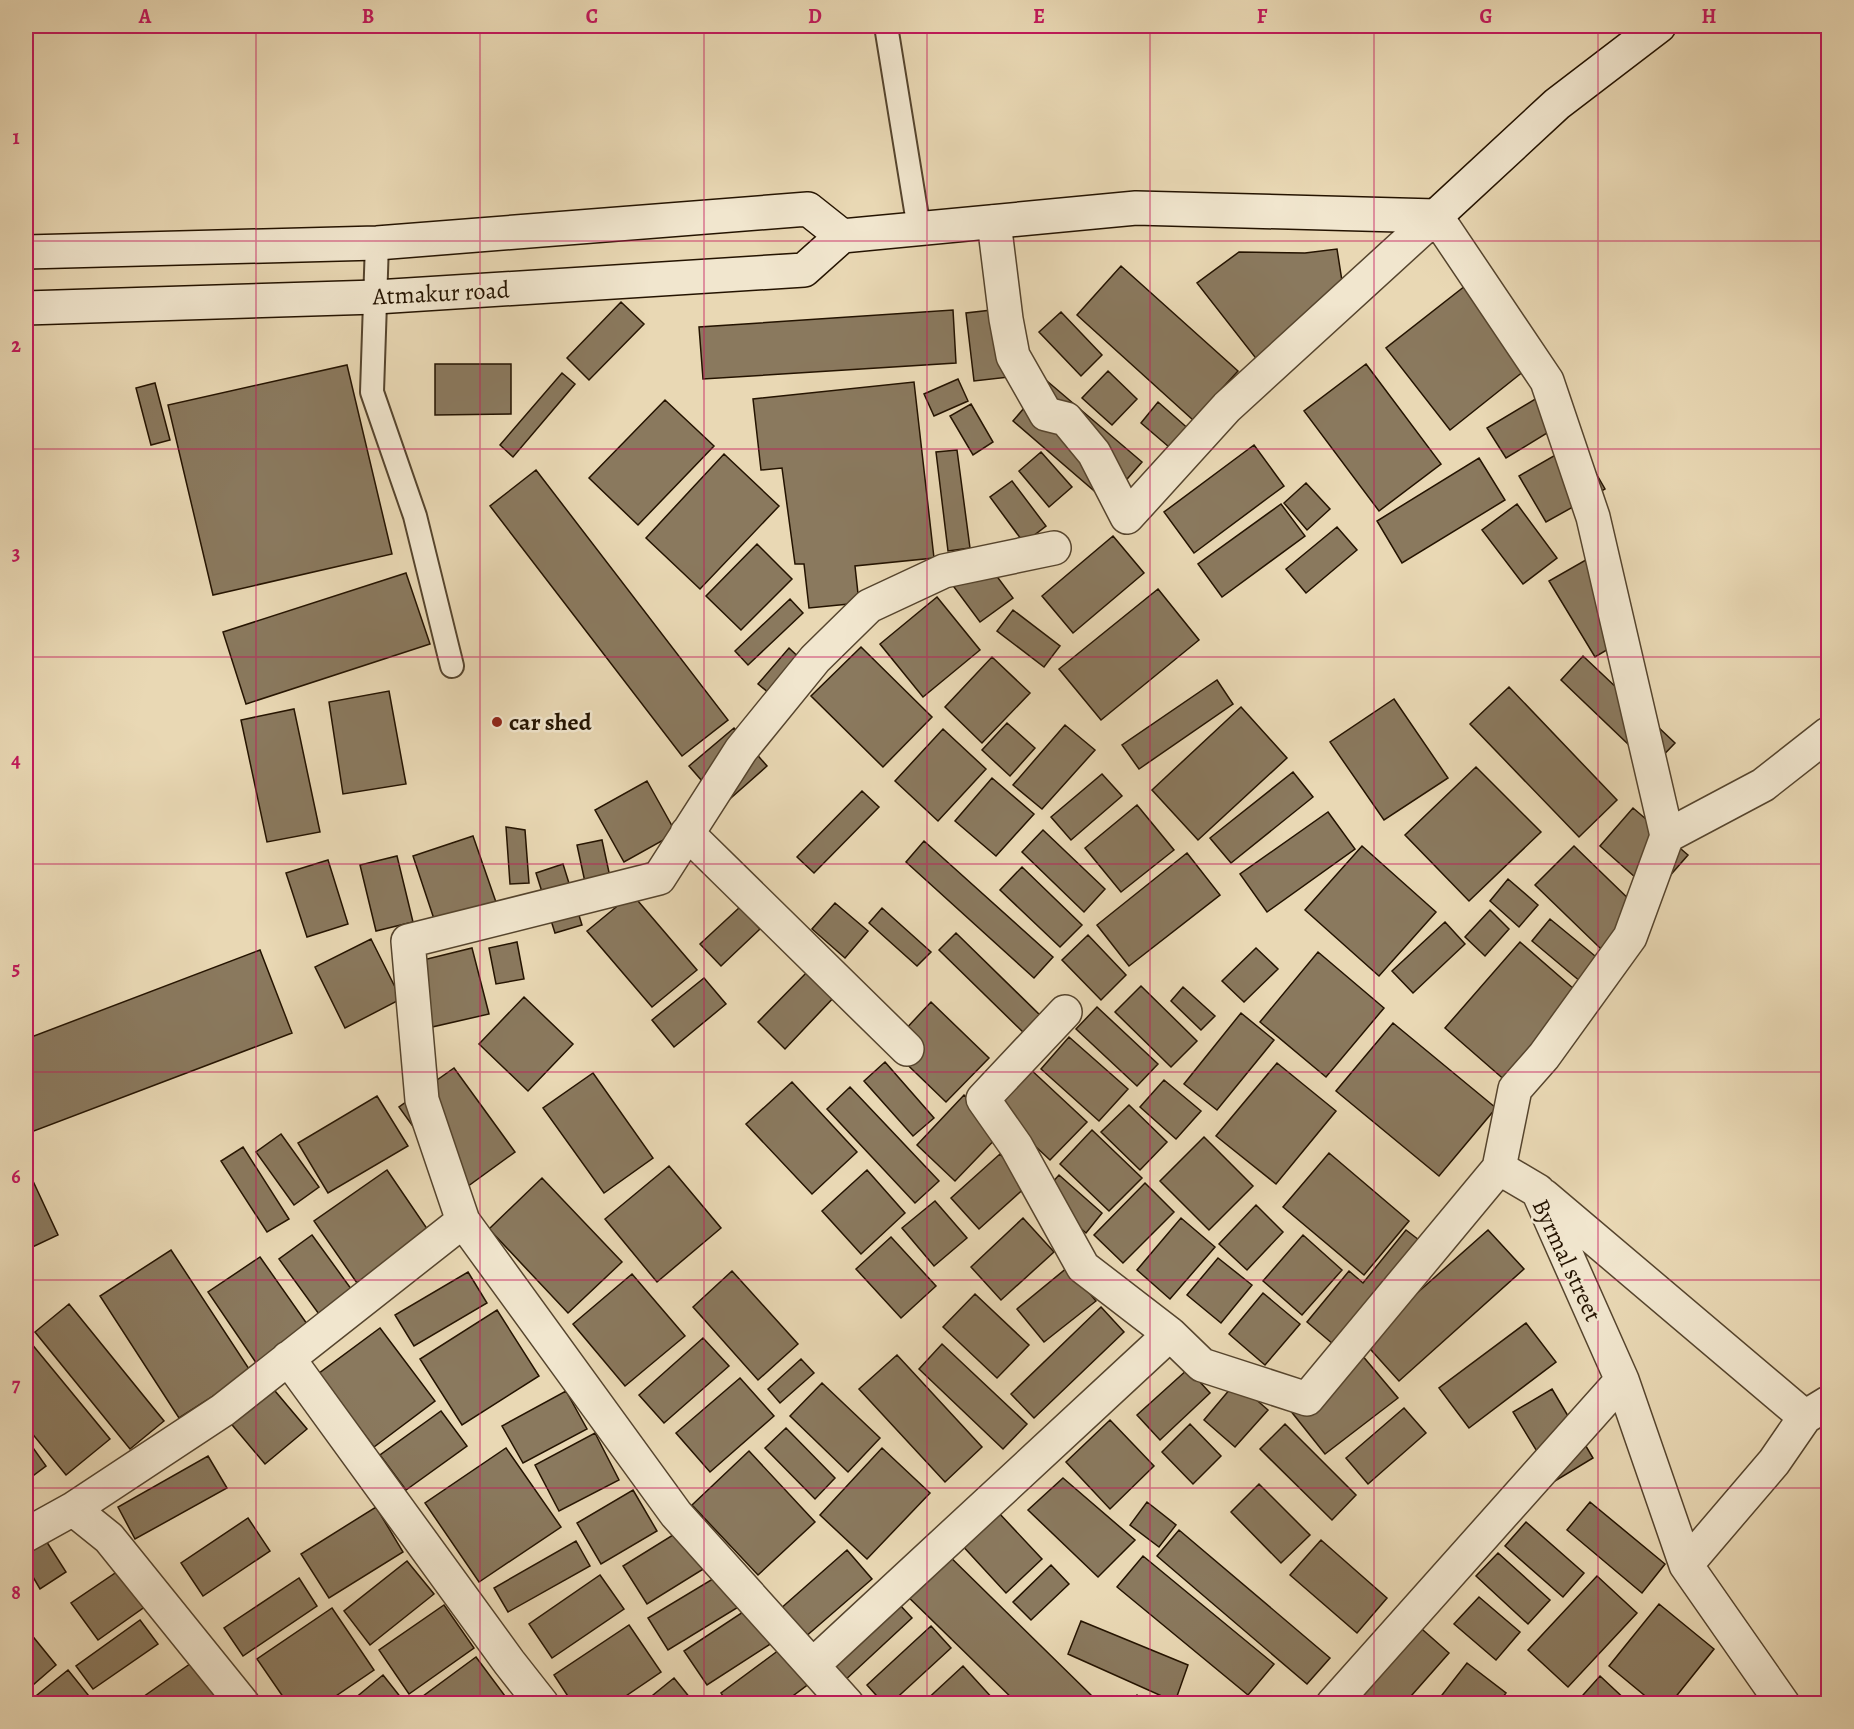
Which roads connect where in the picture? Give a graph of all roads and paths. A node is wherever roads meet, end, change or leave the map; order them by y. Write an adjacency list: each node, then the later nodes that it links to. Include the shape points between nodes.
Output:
1 (886, 26): 5 (lane)
2 (1659, 26): 3 (street, via 1557,104)
3 (1436, 216): 4 (street, via 1136,208); 4 (street, via 1227,407 1127,517 1094,453 1066,419 1046,414 1013,356); 15 (street, via 1547,381 1593,517)
4 (994, 222): 5 (street)
5 (919, 229): 6 (street)
6 (842, 236): 7 (street, via 807,209); 9 (street, Atmakur road, via 804,270)
7 (377, 243): 8 (street); 9 (lane)
8 (26, 252)
9 (376, 297): 10 (street, Atmakur road); 12 (lane, via 372,392 415,516)
10 (26, 308)
11 (1054, 548): 14 (street, via 944,571 870,606 815,659 741,750)
12 (452, 666)
13 (1828, 734): 15 (street, via 1763,785)
14 (687, 833): 17 (street); 20 (street, via 659,878 408,941 422,1100)
15 (1666, 836): 18 (street, via 1630,938 1544,1056 1515,1089)
16 (1065, 1012): 21 (street, via 983,1099 1016,1146 1083,1267)
17 (907, 1049)
18 (1499, 1168): 19 (street, Byrmal street); 21 (street, via 1307,1399 1202,1365)
19 (1538, 1191): 23 (street, Byrmal street); 24 (street)
20 (463, 1221): 22 (street); 28 (street, via 676,1514)
21 (1170, 1334): 28 (street)
22 (288, 1358): 25 (street, via 223,1410); 30 (street)
23 (1622, 1380): 27 (street, Byrmal street); 32 (street)
24 (1817, 1410): 27 (street)
25 (73, 1509): 26 (street); 29 (street, via 109,1538)
26 (26, 1535)
27 (1686, 1565): 33 (street, Byrmal street)
28 (813, 1665): 31 (street)
29 (243, 1704)
30 (542, 1704)
31 (846, 1704)
32 (1333, 1704)
33 (1783, 1704)

